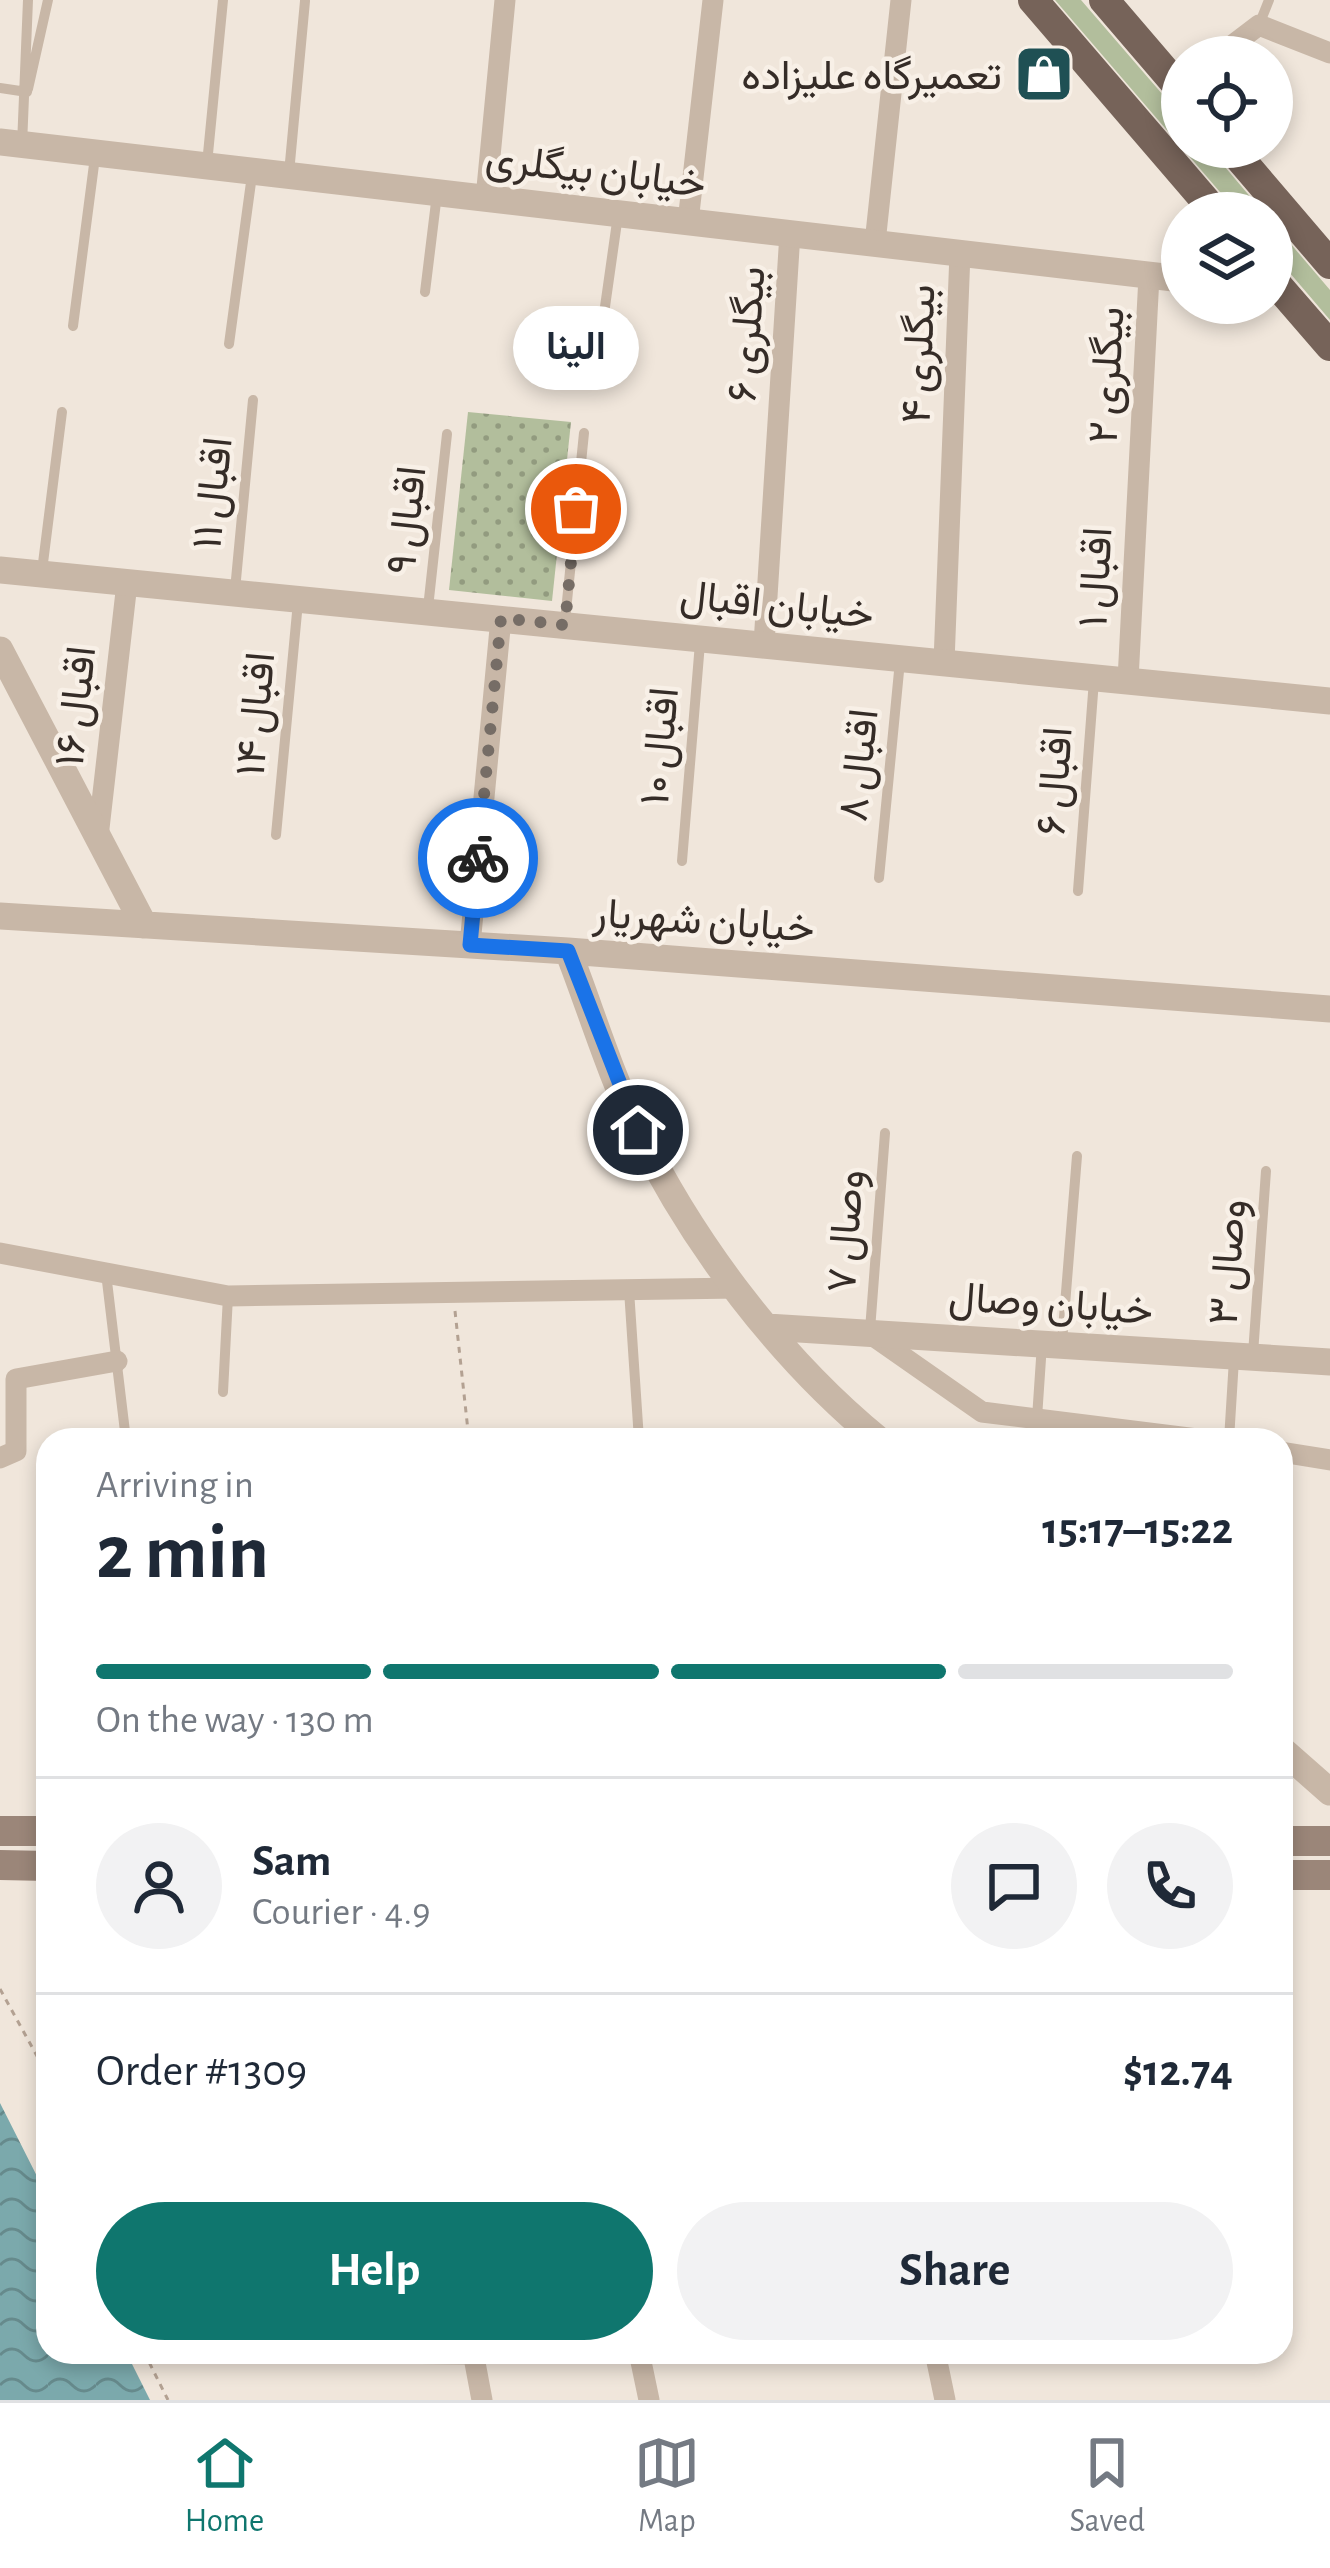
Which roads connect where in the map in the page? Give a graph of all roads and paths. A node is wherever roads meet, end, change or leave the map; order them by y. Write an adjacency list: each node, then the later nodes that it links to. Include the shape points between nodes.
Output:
1 (28, 0): 16 (lane)
2 (47, 0): 16 (lane)
3 (224, 0): 19 (lane)
4 (505, 0): 25 (street)
5 (713, 0): 27 (street)
6 (901, 0): 29 (street)
7 (1033, 0): 23 (main road)
8 (1104, 0): 14 (main road)
9 (1270, 0): 11 (lane)
10 (305, 2): 22 (lane)
11 (1259, 25): 12 (street); 13 (street)
12 (1245, 36)
13 (1330, 53)
14 (1161, 65)
15 (0, 88): 16 (lane)
16 (27, 92): 17 (lane)
17 (11, 144): 18 (street, خیابان بیگلری)
18 (95, 154): 19 (street, خیابان بیگلری); 36 (lane)
19 (207, 166): 21 (street, خیابان بیگلری)
20 (1248, 168): 31 (main road)
21 (253, 172): 22 (street, خیابان بیگلری); 37 (lane)
22 (289, 176): 24 (street, خیابان بیگلری)
23 (1198, 192)
24 (437, 193): 25 (street, خیابان بیگلری); 34 (lane)
25 (486, 199): 26 (street, خیابان بیگلری)
26 (618, 214): 27 (street, خیابان بیگلری); 39 (lane)
27 (688, 222): 28 (street, خیابان بیگلری)
28 (790, 233): 29 (street, خیابان بیگلری); 54 (street, بیگلری ۶)
29 (875, 243): 30 (street, خیابان بیگلری)
30 (960, 254): 32 (street, خیابان بیگلری); 57 (street, بیگلری ۴)
31 (1330, 263)
32 (1149, 276): 33 (street, خیابان بیگلری); 44 (street, بیگلری ۲)
33 (1161, 277)
34 (425, 292)
35 (1293, 303): 38 (main road)
36 (73, 326)
37 (229, 344)
38 (1330, 346)
39 (599, 349)
40 (254, 400): 48 (lane, اقبال ۱۱)
41 (62, 412): 46 (lane)
42 (584, 433): 52 (lane)
43 (447, 434): 50 (lane, اقبال ۹)
44 (1138, 478): 59 (street, اقبال ۱)
45 (0, 571): 46 (street, خیابان اقبال)
46 (41, 574): 47 (street, خیابان اقبال)
47 (127, 583): 48 (street, خیابان اقبال); 62 (street, اقبال ۱۶)
48 (234, 593): 49 (street, خیابان اقبال)
49 (298, 599): 50 (street, خیابان اقبال); 61 (lane, اقبال ۱۴)
50 (428, 611): 51 (street, خیابان اقبال)
51 (501, 618): 52 (street, خیابان اقبال); 68 (street)
52 (565, 625): 53 (street, خیابان اقبال)
53 (700, 638): 54 (street, خیابان اقبال); 63 (lane, اقبال ۱۰)
54 (764, 644): 56 (street, خیابان اقبال)
55 (0, 650): 62 (street)
56 (901, 658): 57 (street, خیابان اقبال); 64 (lane, اقبال ۸)
57 (944, 662): 58 (street, خیابان اقبال)
58 (1094, 677): 59 (street, خیابان اقبال); 65 (lane, اقبال ۶)
59 (1127, 680): 60 (street, خیابان اقبال)
60 (1330, 701)
61 (276, 835)
62 (98, 837): 67 (street)
63 (682, 861)
64 (879, 878)
65 (1078, 891)
66 (0, 916): 67 (street, خیابان شهریار)
67 (143, 925): 68 (street, خیابان شهریار)
68 (470, 945): 69 (street, خیابان شهریار)
69 (568, 951): 70 (street, خیابان شهریار); 76 (street, via 638,1130)
70 (1330, 1009)
71 (885, 1133): 81 (lane, وصال ۷)
72 (1077, 1156): 82 (lane)
73 (1266, 1171): 83 (lane, وصال ۳)
74 (0, 1253): 75 (street)
75 (106, 1273): 79 (street); 84 (lane)
76 (738, 1288): 77 (street); 80 (street)
77 (629, 1289): 78 (street); 90 (lane)
78 (453, 1292): 79 (street); 89 (path)
79 (228, 1296): 86 (lane)
80 (767, 1327): 81 (street, خیابان وصال); 91 (street)
81 (869, 1333): 82 (street, خیابان وصال); 87 (street, via 982,1412)
82 (1052, 1344): 83 (street, خیابان وصال); 87 (lane)
83 (1244, 1356): 85 (street, خیابان وصال); 93 (lane, وصال ۳)
84 (117, 1360): 88 (lane); 95 (street, via 16,1379 16,1451)
85 (1330, 1362)
86 (224, 1392)
87 (1037, 1418): 92 (street)
88 (125, 1428)
89 (468, 1428)
90 (638, 1428)
91 (867, 1428)
92 (1113, 1428)
93 (1231, 1428)
94 (1293, 1454): 96 (street)
95 (0, 1457)
96 (1330, 1460)
97 (1293, 1760): 98 (street)
98 (1330, 1792)
99 (0, 1831): 100 (main road)
100 (36, 1832)
101 (1293, 1841): 102 (main road)
102 (1330, 1841)
103 (0, 1865): 104 (main road)
104 (36, 1865)
105 (1293, 1875): 106 (main road)
106 (1330, 1875)
107 (0, 1989): 108 (path)
108 (36, 2054)
109 (150, 2364): 113 (path)
110 (475, 2364): 114 (street)
111 (642, 2364): 115 (street)
112 (937, 2364): 116 (street)
113 (168, 2400)
114 (482, 2400)
115 (649, 2400)
116 (945, 2400)

